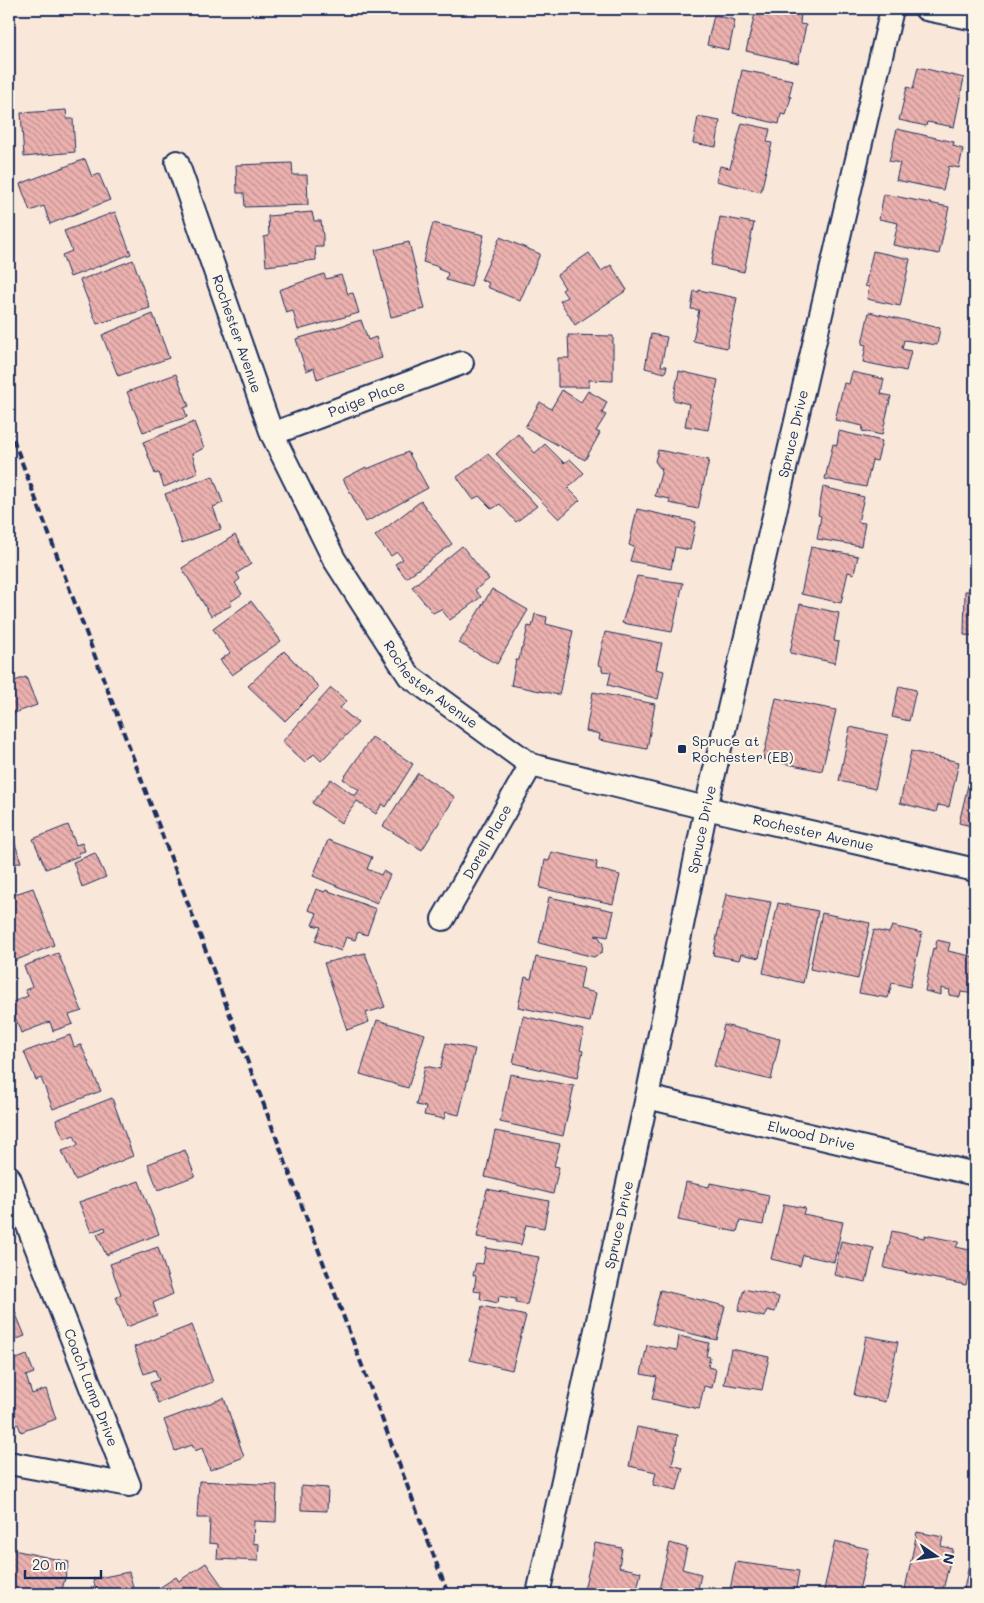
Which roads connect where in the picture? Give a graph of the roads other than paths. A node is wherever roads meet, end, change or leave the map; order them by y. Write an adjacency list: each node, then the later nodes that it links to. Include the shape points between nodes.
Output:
1 (892, 9): 8 (street, Spruce Drive)
2 (926, 9): 3 (street)
3 (975, 19)
4 (177, 162): 6 (street, Rochester Avenue)
5 (462, 364): 6 (street, Paige Place)
6 (272, 434): 7 (street, Rochester Avenue, via 334,559 409,676)
7 (531, 765): 8 (street, Rochester Avenue); 10 (street, Dorell Place)
8 (706, 808): 9 (street, Rochester Avenue); 11 (street, Spruce Drive)
9 (975, 870)
10 (442, 919)
11 (647, 1097): 12 (street, Elwood Drive); 15 (street, Spruce Drive)
12 (975, 1174)
13 (9, 1177): 14 (street, Coach Lamp Drive, via 129,1485)
14 (9, 1463)
15 (538, 1594)

